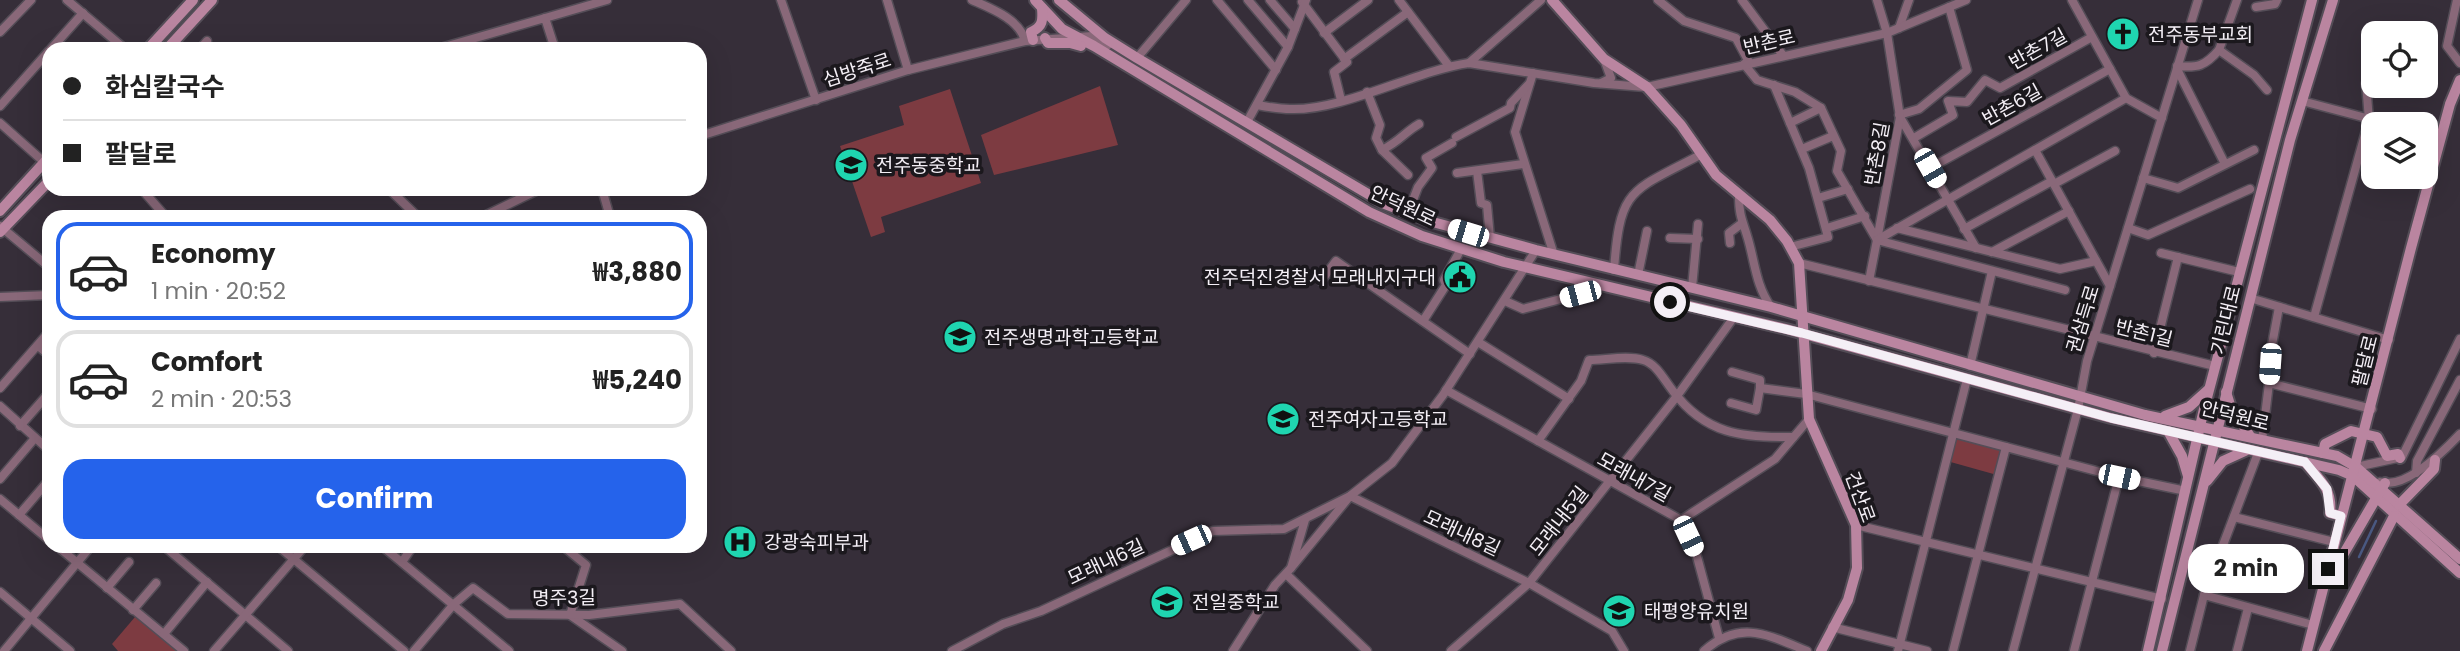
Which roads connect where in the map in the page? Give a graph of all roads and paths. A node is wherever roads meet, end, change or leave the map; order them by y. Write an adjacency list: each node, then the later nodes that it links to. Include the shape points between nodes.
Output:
1 (31, 0): 39 (street)
2 (67, 0): 35 (street)
3 (193, 0): 48 (street)
4 (212, 0): 49 (street)
5 (607, 0): 36 (street)
6 (781, 0): 77 (street)
7 (887, 0): 67 (street)
8 (972, 0): 45 (street, via 998,12)
9 (1059, 0): 54 (street, 안덕원로)
10 (1186, 0): 57 (street)
11 (1217, 0): 68 (street)
12 (1248, 0): 53 (street)
13 (1270, 0): 38 (street)
14 (1368, 0): 40 (street)
15 (1399, 0): 34 (street)
16 (1541, 0): 61 (street)
17 (1552, 0): 60 (street, 건산로)
18 (1658, 0): 62 (street, via 1684,21 1736,38)
19 (1742, 0): 56 (street)
20 (1877, 0): 41 (street, 반촌8길)
21 (1909, 0): 37 (street)
22 (1966, 0): 32 (street, 반촌로)
23 (2072, 0): 43 (street)
24 (2198, 0): 65 (street, 권삼득로)
25 (2237, 0): 55 (street)
26 (2277, 0): 33 (street)
27 (2312, 0): 155 (street, 기린대로)
28 (2333, 0): 79 (street, 기린대로)
29 (2457, 0): 63 (street, via 2447,46)
30 (1304, 1): 38 (street); 40 (street)
31 (1039, 4): 42 (street, 안덕원로); 45 (street, via 1043,22)
32 (1949, 7): 37 (street, 반촌로); 83 (street, via 1968,70 1919,109)
33 (2256, 7)
34 (1408, 12): 59 (street); 64 (street)
35 (83, 13): 46 (street); 47 (street)
36 (545, 18): 50 (street); 51 (street)
37 (1899, 28): 41 (street, 반촌로)
38 (1295, 29): 53 (street)
39 (0, 32)
40 (1324, 33): 59 (street)
41 (1887, 33): 56 (street, 반촌로); 83 (street, 반촌8길)
42 (1070, 35): 44 (street, 심방죽로); 52 (street, 안덕원로); 54 (street, 심방죽로, via 1092,36)
43 (2092, 37): 66 (street); 94 (street, 반촌7길, via 2000,88 1985,80 1967,102 1948,101 1954,115)
44 (1045, 38): 45 (street, 심방죽로); 52 (street, via 1048,43)
45 (1029, 40): 67 (street, 심방죽로)
46 (57, 42)
47 (117, 42)
48 (154, 42)
49 (173, 42)
50 (461, 42)
51 (553, 42)
52 (1094, 46): 143 (street, 안덕원로, via 1369,212)
53 (1288, 47): 68 (street)
54 (1121, 48): 57 (street, 안덕원로)
55 (2219, 50): 65 (street, via 2207,64); 74 (street)
56 (1783, 54): 62 (street, 반촌로)
57 (1137, 58): 86 (street, 안덕원로)
58 (42, 59): 81 (street)
59 (1344, 59): 78 (street, via 1347,62 1334,72)
60 (1604, 59): 71 (street, via 1611,78); 73 (street, 건산로)
61 (1469, 63): 64 (street, 반촌로); 69 (street, 반촌로)
62 (1747, 63): 72 (street, via 1756,80); 73 (street, 반촌로)
63 (2460, 63)
64 (1449, 66): 75 (street, 반촌로)
65 (2177, 68): 84 (street, 권삼득로); 104 (street)
66 (2110, 69): 76 (street); 106 (street, 반촌6길)
67 (908, 70): 77 (street, 심방죽로)
68 (1276, 70): 80 (street)
69 (1532, 78): 71 (street, 반촌로); 103 (street, via 1515,132); 126 (street, 안덕원로, via 1510,108 1426,158 1432,168)
70 (2460, 80): 93 (street, 팔달로)
71 (1594, 83): 73 (street, 반촌로)
72 (1774, 85): 82 (street); 88 (street)
73 (1646, 87): 101 (street, 건산로, via 1681,125)
74 (2267, 90)
75 (1367, 92): 78 (street, 반촌로); 97 (street, via 1380,125 1376,138)
76 (2126, 98): 84 (street); 98 (street)
77 (816, 100): 90 (street, 심방죽로)
78 (1341, 100): 80 (street, 반촌로, via 1292,109)
79 (2302, 102): 85 (street); 165 (street, 기린대로)
80 (1257, 105): 86 (street)
81 (0, 106)
82 (1821, 108): 88 (street); 91 (street)
83 (1899, 116): 94 (street); 139 (street, 반촌8길)
84 (2162, 118): 110 (street, 권삼득로)
85 (2361, 118)
86 (1247, 122): 126 (street, 안덕원로)
87 (0, 123): 102 (street)
88 (1790, 123): 95 (street)
89 (1419, 124): 97 (street)
90 (707, 134)
91 (1833, 135): 95 (street); 113 (street, via 1841,151 1837,171)
92 (2438, 135): 93 (street)
93 (2441, 136): 177 (street, 팔달로)
94 (1913, 138): 106 (street)
95 (1802, 149): 119 (street)
96 (2361, 149): 172 (street)
97 (1382, 150): 109 (street)
98 (2035, 150): 111 (street); 120 (street)
99 (2254, 150): 104 (street)
100 (2115, 151): 111 (street)
101 (1700, 155): 118 (street, 건산로); 153 (street, via 1639,187 1622,208)
102 (42, 156)
103 (1523, 164): 107 (street); 147 (street)
104 (2225, 164): 110 (street, via 2178,188)
105 (42, 165): 124 (street)
106 (1930, 168): 120 (street)
107 (1477, 171): 108 (street); 136 (street)
108 (1457, 173)
109 (1408, 175)
110 (2143, 178): 132 (street, 권삼득로)
111 (2053, 182): 125 (street); 134 (street)
112 (42, 188): 133 (street)
113 (1848, 188): 119 (street); 127 (street)
114 (2250, 189): 132 (street, via 2148,235)
115 (148, 196): 121 (street)
116 (396, 196): 122 (street)
117 (517, 196): 123 (street)
118 (1739, 196): 129 (street); 141 (street, 건산로, via 1770,220)
119 (1818, 198): 130 (street)
120 (1948, 199): 131 (street); 134 (street)
121 (160, 210)
122 (411, 210)
123 (494, 210)
124 (0, 211)
125 (2069, 211): 145 (street); 150 (street)
126 (1408, 213): 136 (street, 안덕원로)
127 (1865, 216): 130 (street); 139 (street)
128 (1698, 224): 138 (street)
129 (1741, 224): 140 (street, via 1729,233); 167 (street, via 1762,295)
130 (1827, 228): 141 (street, via 1828,237)
131 (1897, 228): 139 (street); 142 (street)
132 (2128, 228): 160 (street, 권삼득로)
133 (1, 229): 149 (street)
134 (1964, 229): 142 (street)
135 (1647, 231): 156 (street)
136 (1490, 238): 144 (street, 안덕원로)
137 (1670, 238): 138 (street)
138 (1698, 239): 161 (street)
139 (1877, 240): 154 (street); 158 (street, 반촌8길)
140 (1730, 243)
141 (1790, 247): 151 (street, 건산로)
142 (1976, 248): 145 (street)
143 (1461, 249): 152 (street, 안덕원로); 173 (street, via 1446,285)
144 (1536, 250): 147 (street, 안덕원로); 152 (street, 모래내6길)
145 (1992, 253): 150 (street, via 2060,269)
146 (2161, 253): 148 (street)
147 (1554, 255): 153 (street, 안덕원로)
148 (2178, 257): 155 (street); 182 (street)
149 (42, 261)
150 (2096, 261): 160 (street)
151 (1799, 263): 158 (street, 반촌1길); 170 (street, 건산로)
152 (1526, 267): 159 (street, 안덕원로); 166 (street, 모래내6길)
153 (1614, 270): 156 (street, 안덕원로)
154 (1992, 271): 162 (street); 169 (street)
155 (2239, 272): 185 (street, 기린대로)
156 (1638, 275): 161 (street, 안덕원로)
157 (1321, 281): 173 (street, via 1336,261)
158 (1869, 281): 169 (street, 반촌1길)
159 (1594, 284): 166 (street, via 1580,294 1523,309); 171 (street, 안덕원로)
160 (2110, 286): 175 (street, 권삼득로)
161 (1692, 288): 167 (street, 안덕원로)
162 (2065, 290)
163 (42, 295): 164 (street)
164 (0, 297)
165 (2250, 298): 168 (street); 194 (street, 기린대로)
166 (1505, 301): 179 (street, 모래내6길)
167 (1771, 307): 170 (street, 안덕원로)
168 (2279, 307): 172 (street); 189 (street)
169 (1983, 310): 175 (street, 반촌1길); 184 (street)
170 (1802, 315): 174 (street, 건산로); 184 (street, 안덕원로)
171 (1734, 317): 174 (street, 안덕원로); 197 (street, 모래내5길)
172 (2314, 317): 177 (street)
173 (1423, 321): 183 (street)
174 (1802, 333): 187 (street, 안덕원로); 195 (street, 건산로)
175 (2094, 338): 182 (street, 반촌1길); 196 (street, 권삼득로)
176 (2460, 339): 221 (street)
177 (2389, 340): 202 (street, 팔달로)
178 (42, 341): 180 (street)
179 (1478, 342): 183 (street, 모래내6길); 198 (street)
180 (38, 346): 181 (street); 190 (street)
181 (42, 349)
182 (2154, 353): 185 (street, 반촌1길)
183 (1470, 354): 193 (street, 모래내6길)
184 (1970, 366): 196 (street, 안덕원로)
185 (2215, 366): 192 (street, 기린대로)
186 (1732, 372): 191 (street, via 1760,380)
187 (1967, 379): 201 (street, 안덕원로); 210 (street)
188 (2460, 380): 220 (street)
189 (2269, 383): 202 (street); 216 (street)
190 (0, 388)
191 (1760, 388): 195 (street); 200 (street, via 1756,410)
192 (2210, 388): 204 (street, via 2183,411); 206 (street, 기린대로)
193 (1446, 390): 217 (street, 모래내7길); 239 (street, 모래내6길, via 1392,463)
194 (2226, 391): 208 (street, 기린대로); 216 (street, via 2243,430)
195 (1806, 394): 205 (street, 건산로); 210 (street)
196 (2082, 395): 201 (street, 권삼득로); 204 (street, 안덕원로, via 2145,415)
197 (1677, 396): 198 (street, via 1654,366 1642,359 1589,360); 213 (street, via 1689,412 1731,433 1751,438); 234 (street, 모래내5길)
198 (1569, 399): 217 (street)
199 (42, 401): 207 (street)
200 (1731, 403)
201 (2078, 409): 209 (street, 안덕원로); 228 (street, 권삼득로)
202 (2372, 409): 211 (street, 팔달로)
203 (2, 412): 207 (street)
204 (2163, 416): 206 (street, 안덕원로)
205 (1809, 419): 213 (street); 247 (street, 건산로)
206 (2202, 425): 208 (street, 안덕원로); 215 (street, 기린대로)
207 (20, 426): 214 (street)
208 (2218, 429): 216 (street, 안덕원로); 218 (street, 기린대로)
209 (2168, 431): 215 (street, 안덕원로); 235 (street, via 2184,461)
210 (1953, 433): 222 (street); 249 (street)
211 (2365, 434): 225 (street, via 2350,430 2325,443); 226 (street, via 2377,437 2386,456 2398,454); 230 (street, 팔달로)
212 (2460, 434): 227 (street)
213 (1793, 437): 246 (street, via 1775,459)
214 (35, 438): 219 (street); 233 (street)
215 (2199, 439): 218 (street, 안덕원로); 235 (street, 기린대로)
216 (2257, 439): 225 (street, 안덕원로)
217 (1538, 441): 234 (street, 모래내7길)
218 (2215, 442): 223 (street, 안덕원로); 236 (street, 기린대로)
219 (42, 444)
220 (2426, 444): 221 (street, via 2416,452); 231 (street)
221 (2409, 446): 226 (street)
222 (2006, 447): 228 (street); 259 (street)
223 (2246, 450): 224 (street, 안덕원로); 236 (street, via 2219,465)
224 (2258, 453): 229 (street, 안덕원로); 244 (street)
225 (2323, 453): 230 (street, 안덕원로)
226 (2400, 458): 230 (street)
227 (2435, 460): 231 (street); 241 (street, via 2434,470)
228 (2063, 462): 232 (street); 265 (street, 권삼득로)
229 (2305, 462): 230 (street, 안덕원로); 243 (street, via 2327,489 2330,513)
230 (2354, 471): 238 (street, 안덕원로); 238 (street, 안덕원로); 243 (street, 팔달로)
231 (2416, 473): 238 (street)
232 (2119, 477): 235 (street); 269 (street)
233 (0, 479)
234 (1610, 481): 246 (street, 모래내7길); 271 (street, 모래내5길)
235 (2188, 486): 275 (street, 기린대로)
236 (2204, 486): 312 (street, 기린대로)
237 (42, 488): 242 (street)
238 (2380, 490): 241 (street, 안덕원로); 250 (street, via 2343,555)
239 (1350, 496): 245 (street, 모래내6길); 266 (street, 모래내6길); 271 (street, 모래내8길)
240 (0, 499): 242 (street)
241 (2396, 511): 261 (street, 안덕원로); 267 (street, 안덕원로); 316 (street)
242 (19, 515): 248 (street)
243 (2341, 516): 250 (street, 팔달로)
244 (2234, 517): 250 (street); 274 (street)
245 (1305, 520): 266 (street, 모래내6길); 299 (street, 모래내6길, via 1284,528 1213,531)
246 (1681, 520): 285 (street, 모래내7길, via 1696,553)
247 (1856, 525): 249 (street); 283 (street, 건산로, via 1857,568 1848,600)
248 (42, 532)
249 (1925, 542): 259 (street); 287 (street)
250 (2333, 547): 282 (street, 팔달로)
251 (65, 553): 264 (street)
252 (85, 553): 264 (street)
253 (172, 553): 268 (street)
254 (287, 553): 260 (street)
255 (299, 553): 260 (street)
256 (391, 553): 263 (street)
257 (408, 553): 263 (street)
258 (571, 553): 279 (street, via 586,565)
259 (1978, 555): 265 (street); 308 (street)
260 (294, 559): 280 (street); 293 (street)
261 (2460, 559)
262 (129, 562): 272 (street)
263 (402, 562): 276 (street)
264 (77, 563): 272 (street); 281 (street)
265 (2033, 568): 269 (street); 309 (street, 권삼득로)
266 (1289, 571): 300 (street, 모래내6길); 301 (street)
267 (2460, 573)
268 (207, 582): 280 (street); 284 (street)
269 (2092, 582): 275 (street); 310 (street)
270 (156, 583): 278 (street)
271 (1530, 583): 302 (street, 모래내5길); 303 (street, 모래내8길, via 1612,631)
272 (107, 588): 278 (street)
273 (0, 592): 281 (street)
274 (2204, 595): 277 (street); 313 (street)
275 (2162, 599): 311 (street, 기린대로)
276 (454, 604): 279 (street, 명주3길, via 473,588 508,614); 294 (street, 명주3길); 295 (street)
277 (2248, 608): 282 (street); 314 (street)
278 (134, 610): 284 (street)
279 (570, 615): 286 (street, 명주3길, via 680,604); 296 (street)
280 (244, 616): 291 (street); 292 (street)
281 (31, 618): 288 (street); 289 (street)
282 (2313, 625): 315 (street, 팔달로)
283 (1832, 627): 287 (street); 306 (street, 건산로)
284 (164, 634): 290 (street)
285 (1719, 638): 304 (street); 305 (street, via 1751,632)
286 (722, 643): 297 (street); 298 (street, 명주3길)
287 (1899, 647): 307 (street)
288 (4, 651)
289 (70, 651)
290 (184, 651)
291 (214, 651)
292 (288, 651)
293 (404, 651)
294 (414, 651)
295 (509, 651)
296 (621, 651)
297 (715, 651)
298 (731, 651)
299 (952, 651)
300 (1233, 651)
301 (1367, 651)
302 (1451, 651)
303 (1624, 651)
304 (1704, 651)
305 (1807, 651)
306 (1821, 651)
307 (1927, 651)
308 (1953, 651)
309 (2013, 651)
310 (2074, 651)
311 (2148, 651)
312 (2162, 651)
313 (2190, 651)
314 (2236, 651)
315 (2307, 651)
316 (2324, 651)

